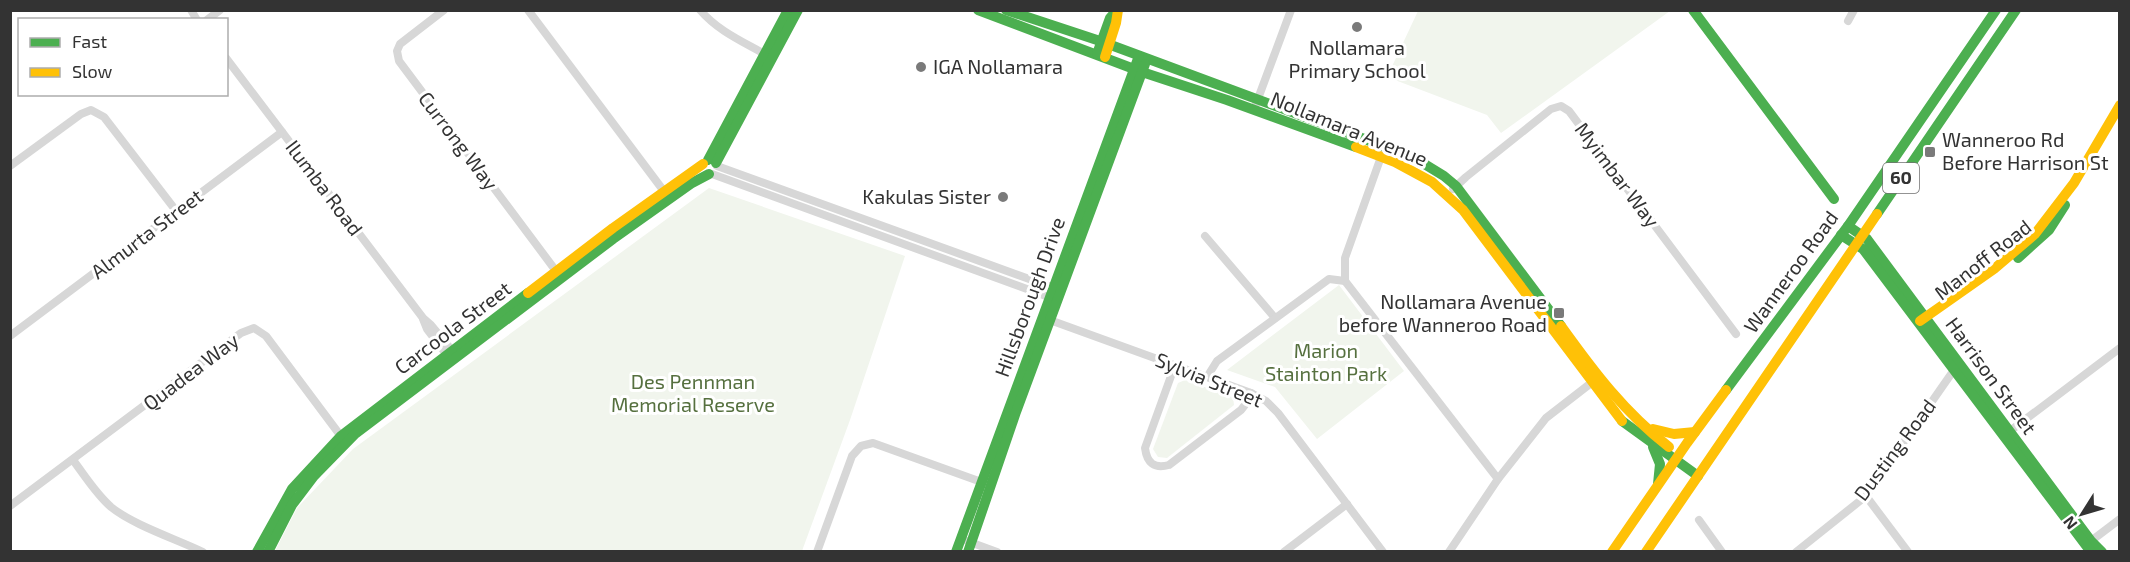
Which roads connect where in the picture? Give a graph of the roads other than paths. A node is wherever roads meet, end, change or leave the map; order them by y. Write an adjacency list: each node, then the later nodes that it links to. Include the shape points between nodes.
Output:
1 (444, 10): 37 (street, Currong Way, via 400,44 396,51 399,61)
2 (528, 10): 31 (street)
3 (700, 10): 18 (street, via 710,22)
4 (788, 10): 18 (main road, Carcoola Street)
5 (798, 10): 18 (main road, Carcoola Street)
6 (978, 10): 14 (main road, Nollamara Avenue)
7 (1006, 10): 14 (main road, Nollamara Avenue)
8 (1117, 10): 16 (main road, via 1110,18)
9 (1291, 10): 22 (street)
10 (1693, 10): 32 (main road)
11 (1854, 10): 15 (street)
12 (1996, 10): 34 (main road, Wanneroo Road / 60)
13 (2016, 10): 36 (main road, Wanneroo Road / 60)
14 (1017, 20): 16 (main road, Nollamara Avenue); 17 (main road, Nollamara Avenue)
15 (1848, 21)
16 (1105, 43): 17 (main road); 19 (main road, Nollamara Avenue)
17 (1101, 55): 21 (main road, Nollamara Avenue)
18 (768, 57): 28 (main road, Carcoola Street)
19 (1143, 57): 21 (main road, Hillsborough Drive); 22 (main road, Nollamara Avenue)
20 (228, 61): 25 (street, Ilumba Road)
21 (1138, 70): 24 (main road, Nollamara Avenue); 39 (main road, Hillsborough Drive)
22 (1258, 99): 24 (street); 26 (main road, Nollamara Avenue)
23 (2120, 105): 42 (main road, Manoff Road, via 2054,224 2040,240)
24 (1253, 110): 26 (main road, Nollamara Avenue)
25 (282, 132): 33 (street, Almurta Street); 46 (street, Ilumba Road)
26 (1382, 152): 29 (main road, Nollamara Avenue, via 1413,157); 30 (main road, Nollamara Avenue); 38 (street, via 1345,258)
27 (10, 166): 33 (street, via 91,110 104,117)
28 (711, 167): 31 (main road, Carcoola Street, via 687,174); 39 (street)
29 (1456, 186): 30 (street, Myimbar Way); 43 (street, Myimbar Way, via 1551,109 1561,106 1569,111); 50 (main road, Nollamara Avenue, via 1529,281)
30 (1448, 195): 50 (main road, Nollamara Avenue)
31 (667, 196): 37 (main road, Carcoola Street)
32 (1834, 199)
33 (177, 212): 44 (street, Almurta Street)
34 (1845, 231): 36 (main road, Harrison Street); 53 (main road, Wanneroo Road / 60)
35 (1205, 236): 40 (street)
36 (1859, 239): 42 (main road, Harrison Street); 59 (main road, Wanneroo Road / 60)
37 (559, 275): 46 (main road, Carcoola Street)
38 (1345, 281): 40 (street, via 1329,279); 60 (street)
39 (1056, 294): 41 (main road, Hillsborough Drive)
40 (1275, 318): 49 (street, via 1217,361)
41 (1046, 319): 47 (street, Sylvia Street); 61 (main road, Hillsborough Drive, via 1016,412)
42 (1924, 323): 48 (main road, Harrison Street)
43 (1736, 334)
44 (10, 336)
45 (2120, 348): 54 (street)
46 (452, 357): 55 (main road, Carcoola Street)
47 (1175, 365): 49 (street, Sylvia Street); 51 (street, via 1145,448 1152,465 1169,465 1241,410)
48 (1956, 367): 54 (main road, Harrison Street); 63 (street, Dusting Road)
49 (1207, 377): 51 (street, Sylvia Street)
50 (1595, 380): 52 (main road, Nollamara Avenue); 56 (main road, Nollamara Avenue, via 1621,420); 60 (street, via 1546,417)
51 (1251, 393): 64 (street, Sylvia Street, via 1278,413)
52 (1639, 422): 53 (main road, via 1666,434); 57 (main road, Nollamara Avenue)
53 (1695, 432): 57 (main road, Wanneroo Road / 60)
54 (2007, 434): 69 (main road, Harrison Street)
55 (344, 439): 58 (street, Quadea Way, via 266,336 254,328 241,333); 71 (main road, Carcoola Street, via 292,489); 72 (main road, Carcoola Street, via 292,505)
56 (1649, 442): 57 (main road, Nollamara Avenue); 62 (main road, via 1661,462)
57 (1678, 457): 59 (main road, Nollamara Avenue); 62 (main road, Wanneroo Road / 60)
58 (73, 460): 65 (street, Quadea Way); 70 (street, via 102,498 125,517)
59 (1700, 473): 80 (main road, Wanneroo Road / 60)
60 (1498, 478): 78 (street)
61 (986, 484): 68 (main road, Hillsborough Drive); 73 (street, via 873,443 861,446 852,456)
62 (1658, 485): 79 (main road, Wanneroo Road / 60)
63 (1866, 496): 82 (street, Dusting Road); 83 (street)
64 (1347, 504): 76 (street); 77 (street, Sylvia Street)
65 (10, 506)
66 (2120, 519): 69 (street)
67 (1699, 520): 81 (street)
68 (967, 544): 74 (main road, Hillsborough Drive); 75 (street)
69 (2089, 546): 84 (main road, Harrison Street)
70 (202, 552)
71 (257, 552)
72 (268, 552)
73 (817, 552)
74 (956, 552)
75 (997, 552)
76 (1284, 552)
77 (1383, 552)
78 (1449, 552)
79 (1612, 552)
80 (1646, 552)
81 (1722, 552)
82 (1796, 552)
83 (1908, 552)
84 (2102, 552)

